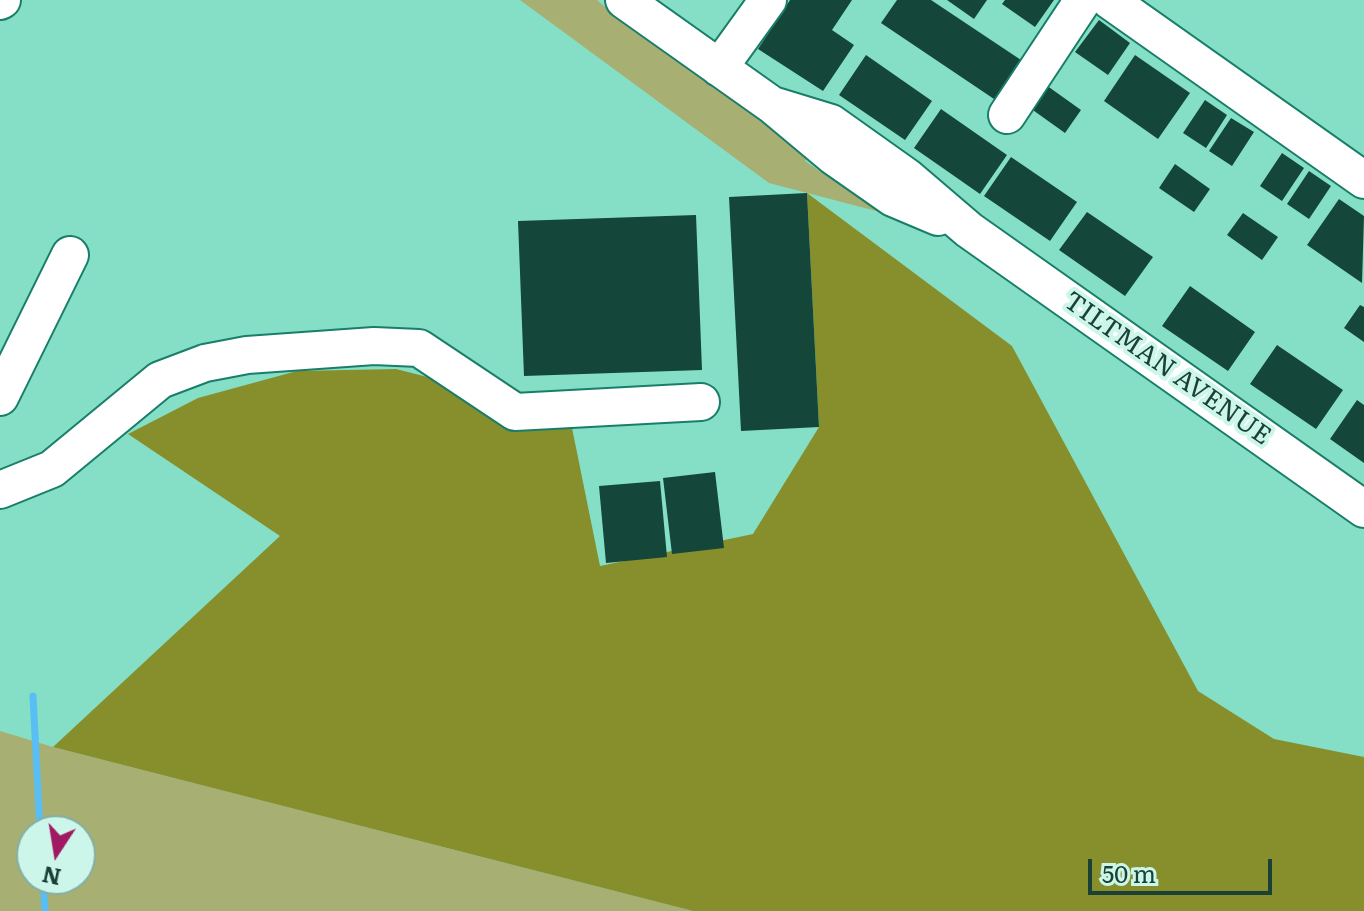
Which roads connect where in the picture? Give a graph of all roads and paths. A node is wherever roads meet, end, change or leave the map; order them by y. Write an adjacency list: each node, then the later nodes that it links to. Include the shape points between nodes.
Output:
1 (624, 0): 5 (street, TILTMAN AVENUE)
2 (768, 0): 5 (street)
3 (1083, 0): 6 (street)
4 (1109, 0): 7 (street)
5 (719, 68): 12 (street, TILTMAN AVENUE, via 772,105 831,123 969,230)
6 (1007, 115)
7 (1364, 180)
8 (70, 255): 9 (street)
9 (0, 397)
10 (701, 402): 11 (street, via 515,412 419,348 247,355 160,380 52,469)
11 (0, 490)
12 (1364, 509)

